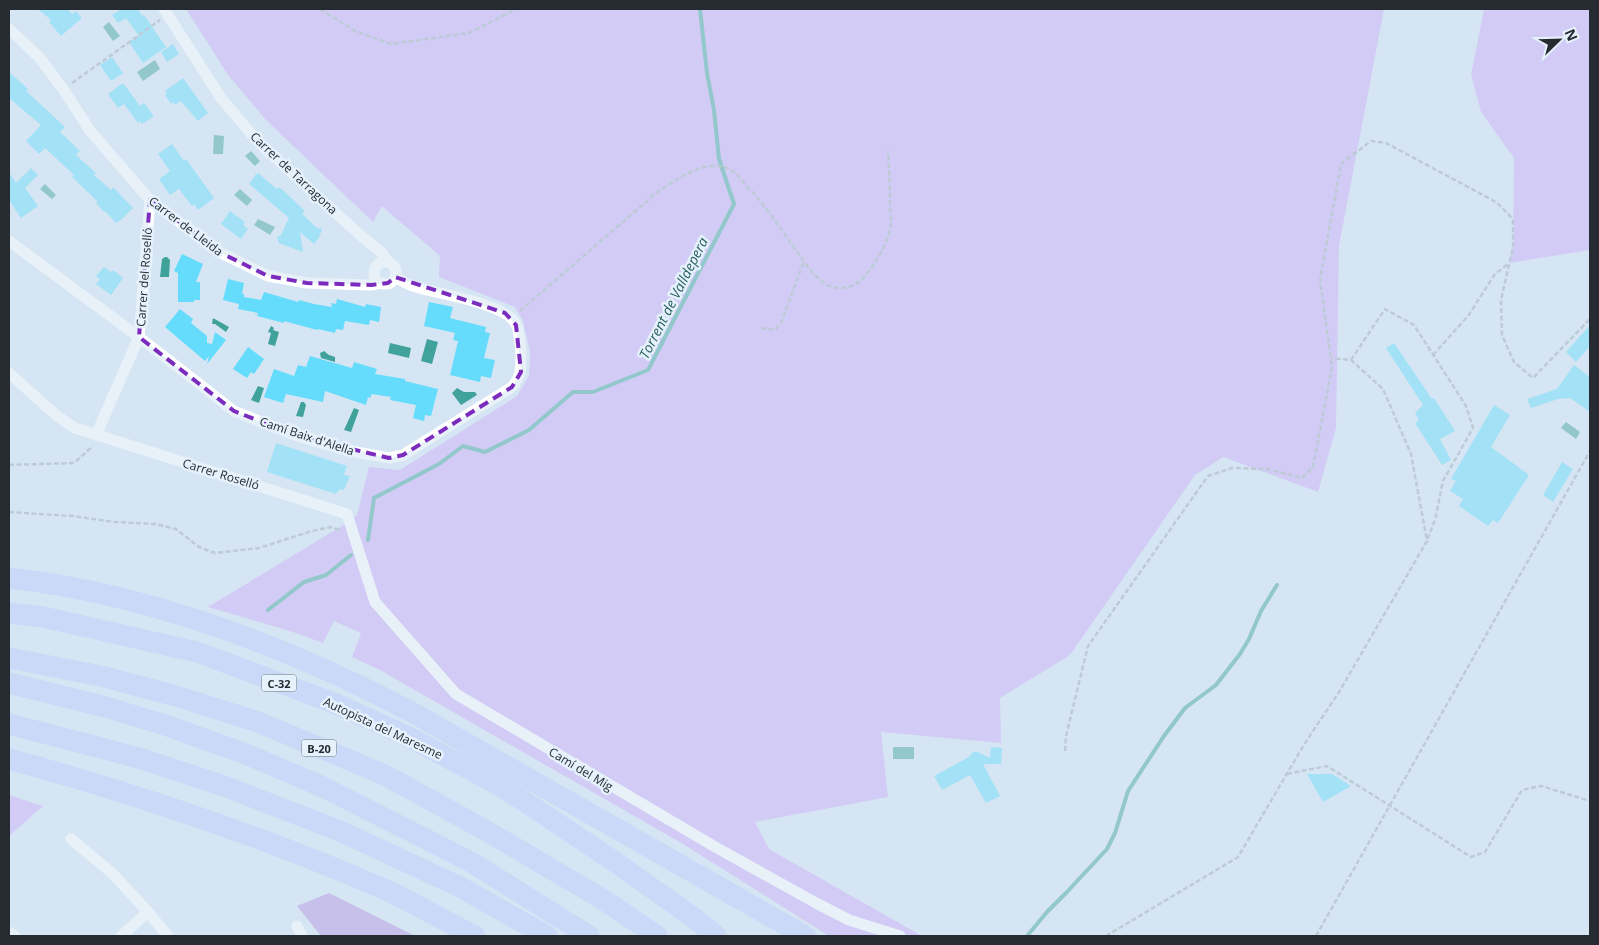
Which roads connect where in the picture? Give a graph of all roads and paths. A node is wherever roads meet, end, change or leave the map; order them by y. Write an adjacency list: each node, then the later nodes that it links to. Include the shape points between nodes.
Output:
1 (320, 9): 2 (path, via 355,31 392,44 469,33)
2 (516, 9)
3 (166, 12): 5 (path); 8 (street, Carrer de Tarragona, via 221,98 259,143)
4 (9, 29): 5 (street, Carrer de Lleida, via 39,57)
5 (63, 89): 7 (street, Carrer de Lleida, via 91,132)
6 (888, 151): 10 (path, via 890,229 880,257 861,281 842,288 825,284)
7 (150, 200): 16 (street, Carrer de Lleida, via 221,253 244,266 268,276 307,283); 20 (street, Carrer del Roselló)
8 (360, 235): 11 (street, Carrer de Tarragona); 13 (street, Carrer de Tarragona)
9 (9, 241): 20 (street, Camí Baix d'Alella)
10 (804, 261): 18 (path, via 753,192 734,172 710,166 685,175 655,194); 19 (path, via 781,323 775,330)
11 (389, 263): 13 (street, via 384,262); 14 (street, via 395,270)
12 (1509, 263): 17 (path, via 1501,300 1502,334 1514,362 1533,378); 21 (path, via 1495,274 1468,316); 22 (path, via 1513,247 1513,219 1496,202 1386,143 1371,141 1341,164 1337,183 1320,280)
13 (375, 269): 15 (street, via 376,279); 16 (street, Carrer de Lleida)
14 (395, 277): 15 (street, via 391,282); 18 (street, via 414,286 457,296)
15 (382, 283): 16 (street, Carrer de Lleida)
16 (346, 284)
17 (1590, 317)
18 (512, 319): 20 (street, Camí Baix d'Alella, via 520,347 521,372 512,387 403,455 389,458 297,436 234,412)
19 (761, 328)
20 (140, 337): 25 (street, Carrer del Roselló)
21 (1434, 355): 23 (path, via 1414,325 1385,309); 31 (path, via 1466,406 1473,428 1443,481)
22 (1331, 358): 23 (path); 38 (path, via 1313,467 1302,478 1267,469 1232,468 1208,476 1088,646)
23 (1351, 360): 31 (path, via 1383,389 1407,446)
24 (9, 373): 25 (street, Carrer Roselló, via 66,423)
25 (100, 436): 27 (path, via 74,463); 29 (street, Carrer Roselló)
26 (1590, 451): 45 (path)
27 (9, 465)
28 (9, 512): 30 (path, via 155,524 176,529 199,547 215,553 259,548 331,527)
29 (347, 514): 30 (street, Camí del Mig)
30 (354, 534): 58 (street, Camí del Mig, via 375,602 456,694 816,903 849,920)
31 (1427, 541): 41 (path)
32 (9, 578): 36 (highway, via 128,601 219,627 283,650 368,688)
33 (9, 613): 44 (highway, Autopista del Maresme / C-32, via 43,617 197,652 334,703 401,733)
34 (9, 658): 55 (highway, B-20, via 101,676 176,696 258,722 385,775 604,900)
35 (9, 684): 54 (highway, via 165,725 246,754 322,787 471,862)
36 (418, 715): 44 (highway); 57 (highway)
37 (9, 724): 53 (highway, via 139,758 224,786 340,831 460,887)
38 (1065, 751)
39 (9, 759): 42 (highway)
40 (9, 771): 42 (highway)
41 (1287, 774): 45 (path, via 1327,766); 59 (path, via 1238,856)
42 (149, 801): 52 (highway, via 199,817 379,887)
43 (1590, 801): 45 (path, via 1541,786 1522,790 1485,852 1471,857)
44 (530, 805): 56 (highway, Autopista del Maresme / C-32)
45 (1390, 806): 60 (path)
46 (71, 839): 47 (street, via 113,874)
47 (148, 912): 50 (street); 51 (street)
48 (9, 932): 49 (street)
49 (15, 936)
50 (122, 936)
51 (168, 936)
52 (475, 936)
53 (546, 936)
54 (589, 936)
55 (657, 936)
56 (716, 936)
57 (805, 936)
58 (900, 936)
59 (1106, 936)
60 (1316, 936)

